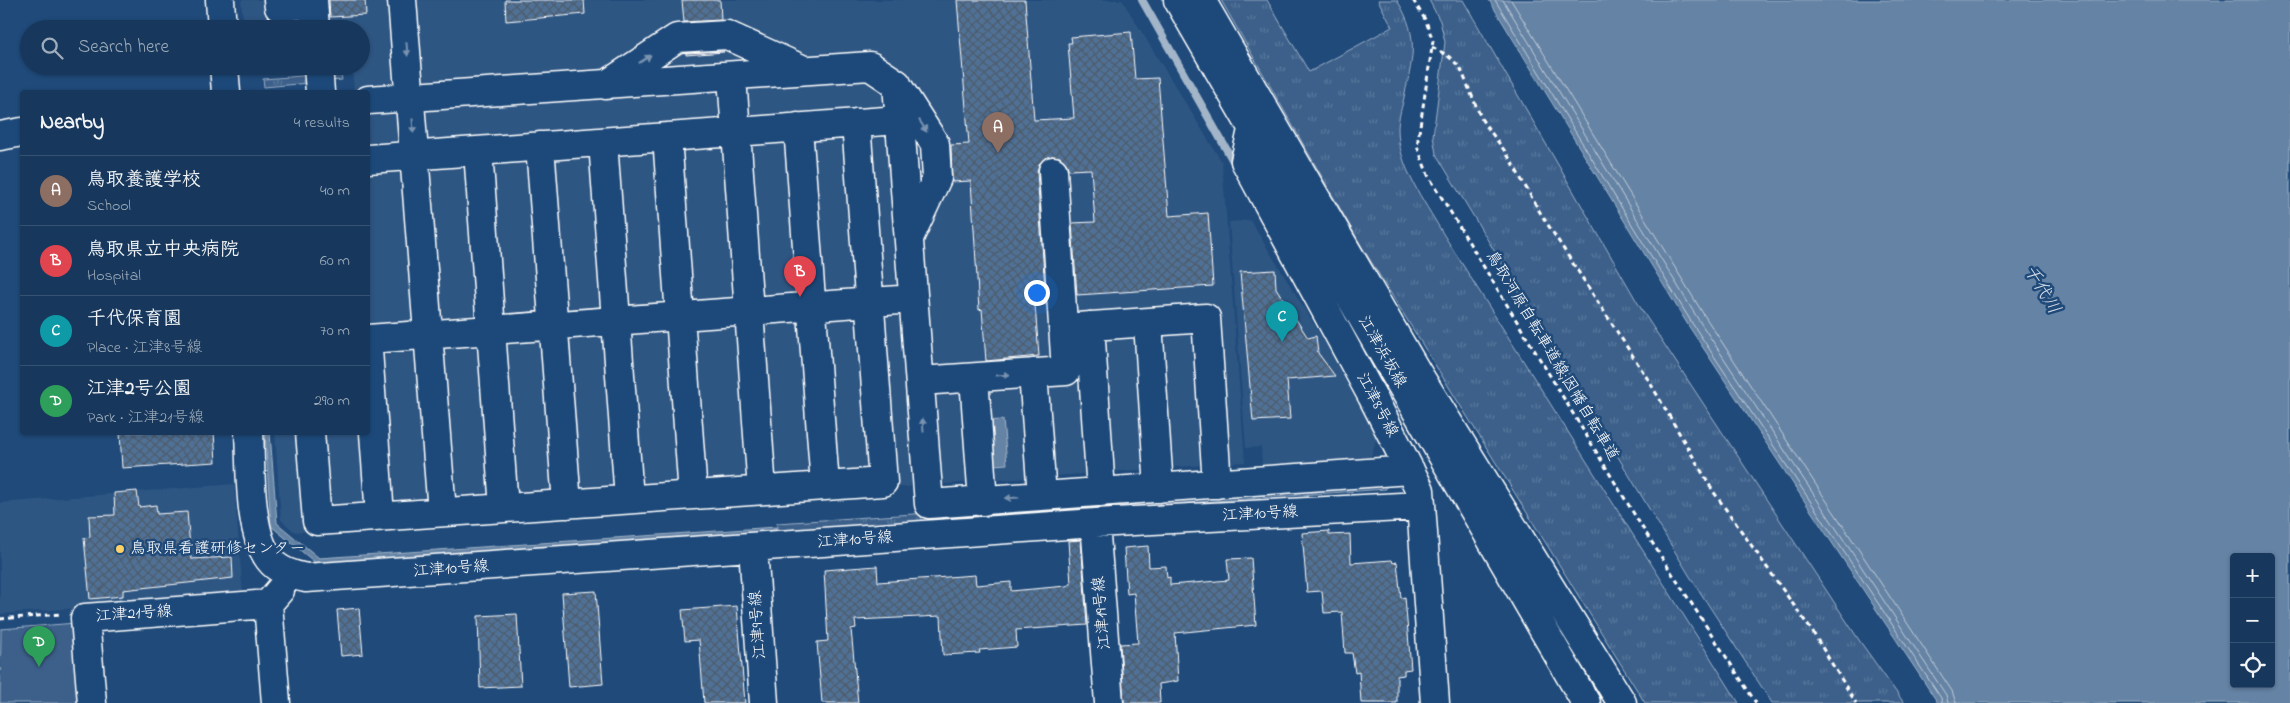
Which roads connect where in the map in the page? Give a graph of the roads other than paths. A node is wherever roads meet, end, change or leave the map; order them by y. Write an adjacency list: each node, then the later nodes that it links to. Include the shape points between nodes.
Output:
1 (220, 0): 7 (street)
2 (278, 0): 6 (street, via 279,7)
3 (1178, 0): 21 (street, 江津浜坂線)
4 (1201, 0): 76 (street, via 1418,374)
5 (407, 4): 16 (street, one-way to 16)
6 (313, 11)
7 (221, 20)
8 (807, 71): 11 (street); 12 (street, via 870,66); 13 (street, one-way to 8, via 677,38 727,35)
9 (225, 75): 14 (street)
10 (319, 75): 15 (street)
11 (732, 77): 13 (street); 23 (street)
12 (897, 84): 18 (street); 32 (street, one-way to 32, via 935,144 937,178)
13 (605, 85): 16 (street)
14 (226, 90)
15 (320, 90)
16 (411, 97): 17 (street); 29 (street, one-way to 29)
17 (370, 100)
18 (900, 120): 19 (street); 32 (street)
19 (856, 123): 20 (street); 34 (street)
20 (798, 127): 23 (street); 35 (street)
21 (1252, 130): 51 (street, 江津8号線, via 1245,161); 75 (street, 江津浜坂線)
22 (20, 132): 24 (street)
23 (736, 132): 25 (street); 36 (street)
24 (0, 136)
25 (667, 137): 26 (street); 37 (street)
26 (603, 142): 27 (street); 38 (street)
27 (540, 146): 28 (street); 40 (street)
28 (478, 151): 29 (street); 42 (street)
29 (416, 155): 30 (street); 43 (street)
30 (370, 159)
31 (1053, 171): 41 (street)
32 (909, 238): 33 (street)
33 (914, 299): 34 (street); 48 (street)
34 (870, 302): 35 (street); 53 (street, via 883,482)
35 (811, 306): 36 (street); 53 (street)
36 (749, 311): 37 (street); 55 (street)
37 (680, 316): 38 (street); 57 (street)
38 (616, 321): 40 (street); 59 (street)
39 (1148, 322): 41 (street); 52 (street, via 1206,318); 54 (street)
40 (554, 326): 42 (street); 61 (street)
41 (1077, 327): 45 (street, via 1066,371); 56 (street)
42 (491, 330): 43 (street); 63 (street)
43 (429, 334): 44 (street); 64 (street)
44 (370, 339)
45 (1033, 373): 47 (street, one-way to 45); 58 (street)
46 (370, 378): 65 (street)
47 (974, 378): 48 (street); 60 (street)
48 (920, 382): 60 (street, one-way to 48, via 929,504)
49 (249, 435): 68 (street, via 258,533 269,559)
50 (310, 435): 65 (street, via 316,521)
51 (1410, 470): 52 (street); 62 (street, 江津8号線, via 1420,490)
52 (1218, 484): 54 (street)
53 (825, 486): 55 (street)
54 (1159, 488): 56 (street)
55 (762, 490): 57 (street)
56 (1101, 492): 58 (street)
57 (693, 495): 59 (street)
58 (1042, 496): 60 (street, one-way to 60)
59 (630, 499): 61 (street)
60 (983, 501)
61 (567, 504): 63 (street)
62 (1420, 506): 66 (street, 江津10号線); 74 (street, 江津8号線)
63 (504, 508): 64 (street)
64 (442, 512): 65 (street)
65 (380, 516)
66 (1095, 523): 67 (street, 江津10号線); 73 (street, 江津19号線)
67 (753, 548): 68 (street, 江津10号線, via 320,578); 72 (street, 江津9号線)
68 (292, 575): 69 (street)
69 (268, 604): 70 (street, 江津21号線, via 85,618); 71 (street)
70 (92, 703)
71 (276, 703)
72 (764, 703)
73 (1110, 703)
74 (1435, 703)
75 (1586, 703)
76 (1622, 703)

